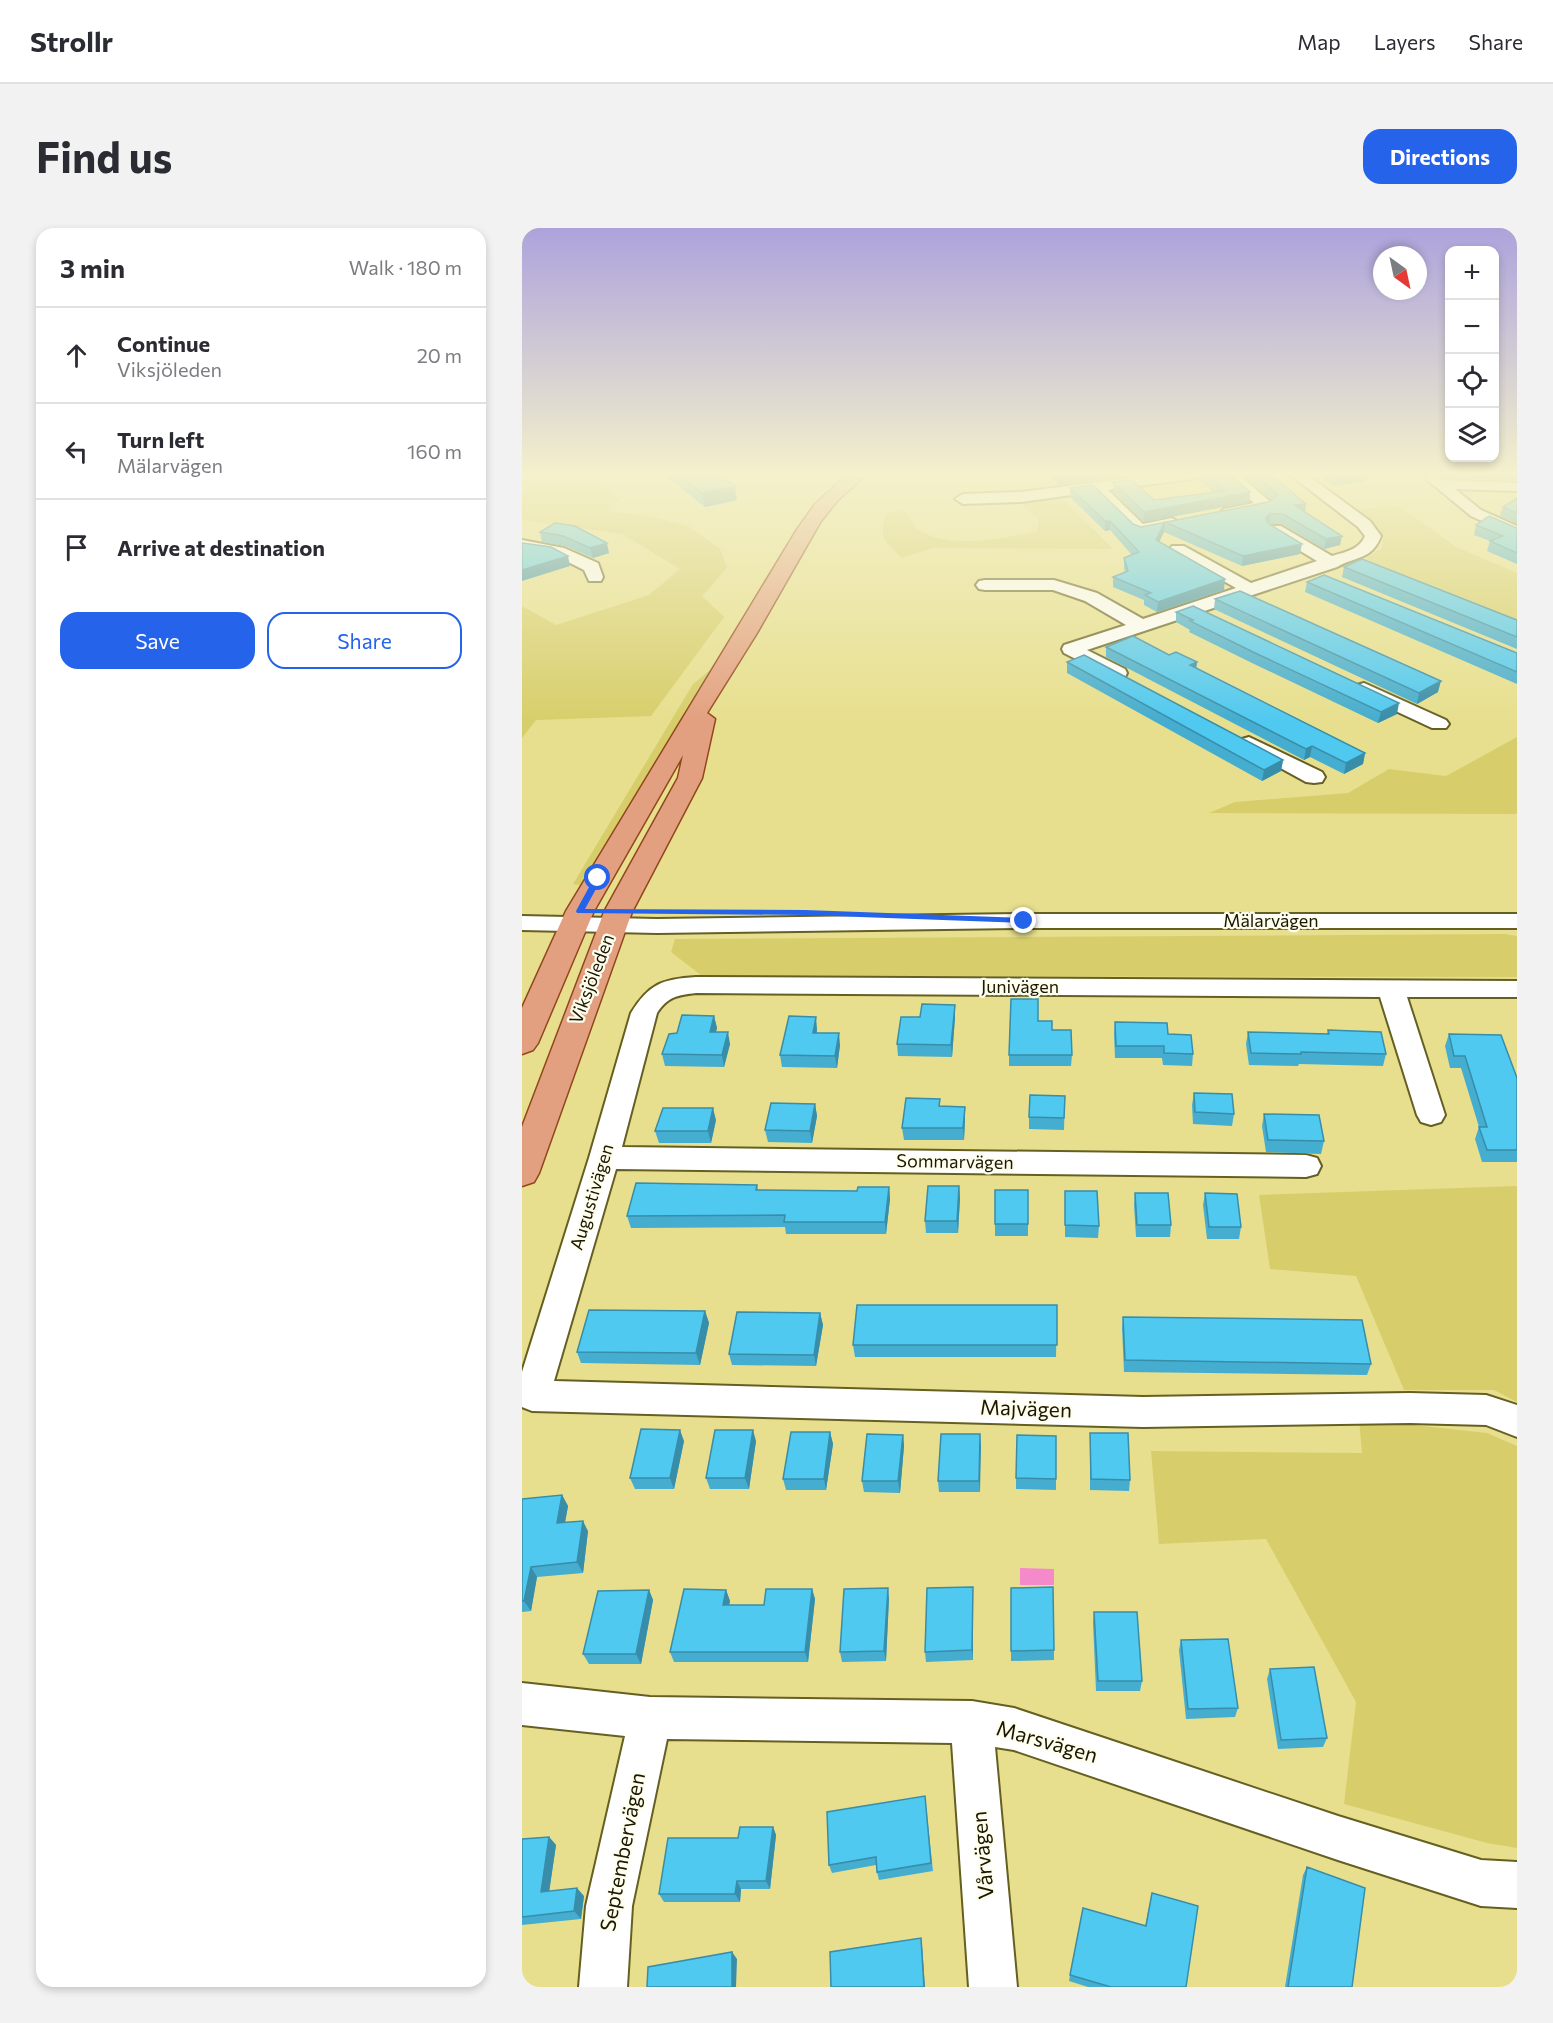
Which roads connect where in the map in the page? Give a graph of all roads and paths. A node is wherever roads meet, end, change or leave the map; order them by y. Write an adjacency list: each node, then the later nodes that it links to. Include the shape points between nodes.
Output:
1 (571, 556): 7 (street, via 592,567)
2 (789, 556): 15 (main road, Viksjöleden, via 735,653)
3 (1191, 556): 9 (street)
4 (1310, 556): 6 (street)
5 (1355, 556): 6 (street)
6 (1331, 572): 9 (street, via 1308,572)
7 (595, 577)
8 (986, 585): 12 (street, via 1053,585 1091,597)
9 (1251, 590): 10 (street)
10 (1194, 609): 11 (street); 12 (street)
11 (1215, 619)
12 (1142, 626): 14 (street, via 1071,649)
13 (1343, 679): 16 (street)
14 (1134, 682)
15 (709, 690): 20 (main road, Viksjöleden); 21 (main road, Viksjöleden, via 690,778)
16 (1439, 724)
17 (1229, 732): 18 (street)
18 (1314, 777)
19 (522, 911): 20 (street, Mälarvägen)
20 (577, 918): 21 (street, Mälarvägen); 23 (street, Mälarvägen); 27 (main road, Viksjöleden)
21 (615, 919): 22 (street, Mälarvägen); 31 (main road, Viksjöleden)
22 (1517, 921)
23 (522, 924)
24 (1390, 989): 25 (street, Junivägen); 26 (street, Junivägen, via 696,985 670,987); 28 (street)
25 (1517, 989)
26 (653, 998): 29 (street, Augustivägen, via 645,1013)
27 (522, 1043)
28 (1431, 1115)
29 (604, 1158): 30 (street, Sommarvägen); 32 (street, Augustivägen)
30 (1306, 1166)
31 (522, 1173)
32 (532, 1396): 33 (street, Majvägen, via 1143,1412 1410,1408 1486,1410)
33 (1517, 1421)
34 (522, 1704): 35 (street, Marsvägen)
35 (650, 1718): 36 (street, Marsvägen); 38 (street, Septembervägen, via 609,1906)
36 (972, 1722): 37 (street, Marsvägen, via 1014,1729 1480,1883); 39 (street, Vårvägen)
37 (1517, 1885)
38 (603, 1987)
39 (993, 1987)

